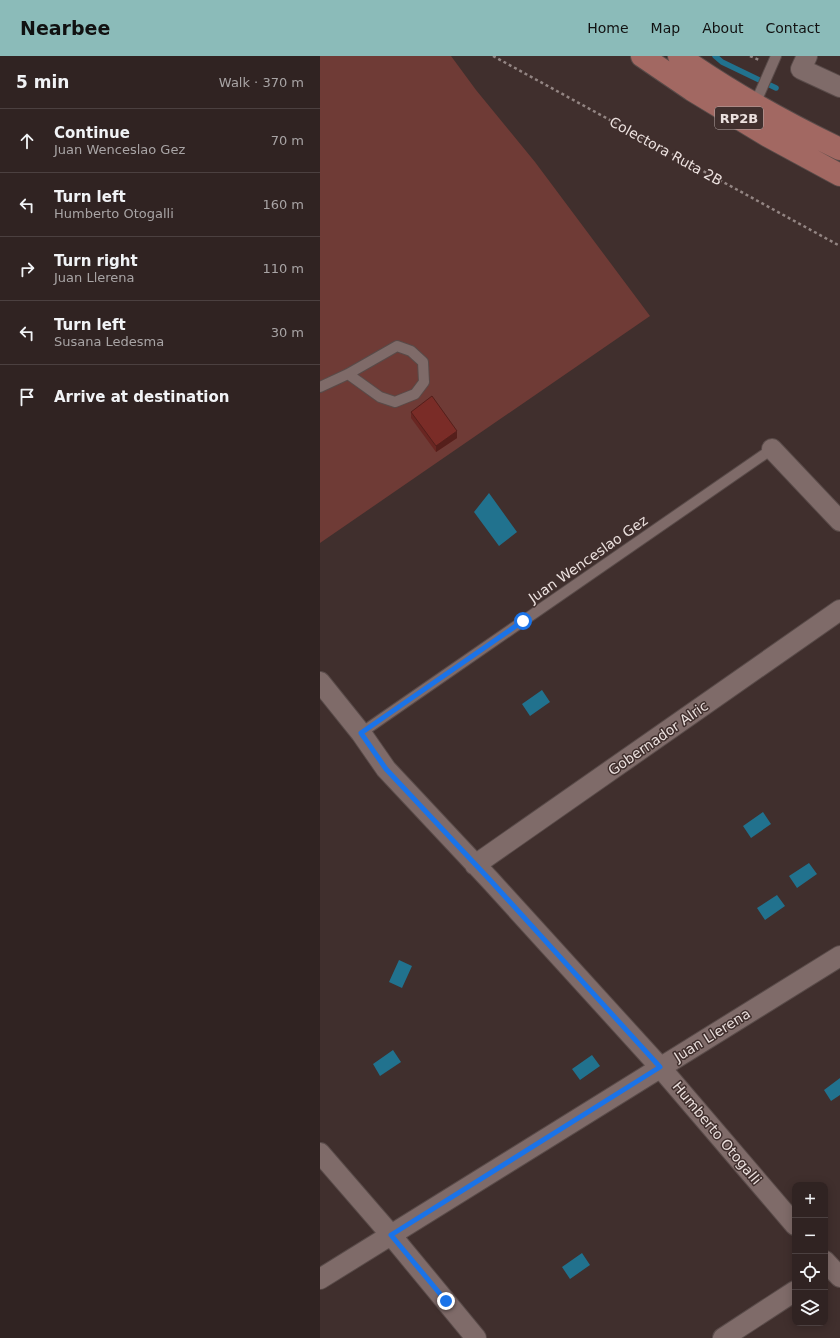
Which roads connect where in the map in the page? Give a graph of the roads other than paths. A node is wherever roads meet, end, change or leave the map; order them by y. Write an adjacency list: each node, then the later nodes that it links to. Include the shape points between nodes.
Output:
1 (642, 56): 8 (main road, RP2B, via 768,136)
2 (679, 56): 6 (main road, RP2B)
3 (776, 56): 6 (lane)
4 (804, 62): 5 (street)
5 (840, 87)
6 (755, 104): 7 (main road, RP2B, via 796,128)
7 (840, 149)
8 (840, 175)
9 (348, 374): 9 (lane, via 397,346 411,351 423,362 424,382 414,394 396,402 380,398); 10 (lane)
10 (320, 387)
11 (772, 449): 12 (street); 15 (lane, Juan Wenceslao Gez)
12 (840, 521)
13 (840, 610): 16 (street, Gobernador Alric)
14 (320, 682): 15 (street, Humberto Otogalli)
15 (361, 733): 16 (street, Humberto Otogalli, via 386,769)
16 (475, 865): 18 (street, Humberto Otogalli)
17 (840, 956): 18 (street, Juan Llerena)
18 (660, 1067): 20 (street, Humberto Otogalli); 21 (street, Juan Llerena)
19 (320, 1153): 21 (street)
20 (792, 1222)
21 (391, 1235): 22 (street, Juan Llerena); 24 (street)
22 (320, 1279)
23 (792, 1293): 25 (street)
24 (476, 1338)
25 (723, 1338)

